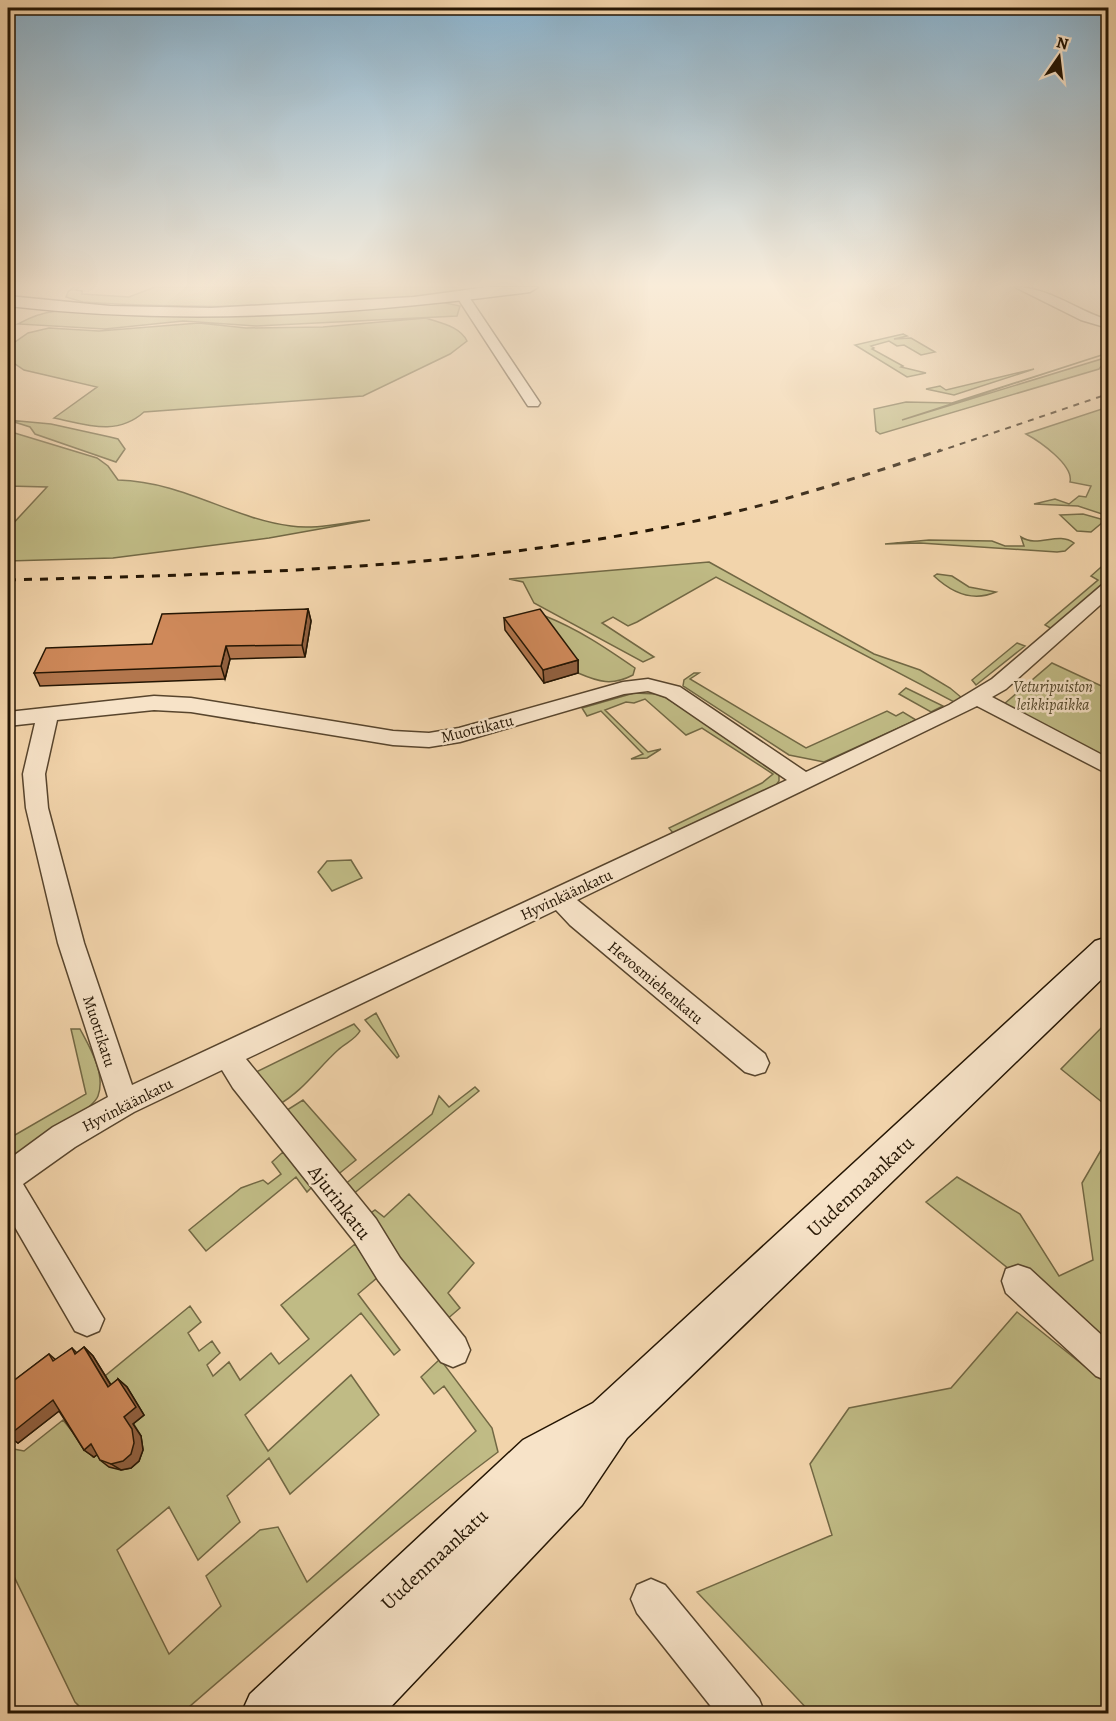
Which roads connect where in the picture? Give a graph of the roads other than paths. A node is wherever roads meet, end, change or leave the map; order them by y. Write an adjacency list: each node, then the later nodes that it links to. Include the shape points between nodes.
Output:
1 (509, 367): 2 (street)
2 (533, 403)
3 (1108, 589): 4 (street, Hyvinkäänkatu)
4 (978, 698): 7 (street); 8 (street, Hyvinkäänkatu)
5 (48, 714): 6 (street, Muottikatu); 8 (street, Muottikatu, via 154,703 191,705 393,738 429,740 460,735 628,686 648,685 673,692); 13 (street, Muottikatu, via 34,774 37,808 71,942)
6 (8, 719)
7 (1108, 767)
8 (804, 781): 9 (street, Hyvinkäänkatu)
9 (560, 898): 11 (street, Hyvinkäänkatu); 12 (street, Hevosmiehenkatu)
10 (1108, 951): 20 (main road, Uudenmaankatu)
11 (228, 1054): 13 (street, Hyvinkäänkatu); 18 (street, Ajurinkatu, via 238,1073 364,1230 389,1269)
12 (755, 1063)
13 (124, 1103): 14 (street, Hyvinkäänkatu, via 64,1137)
14 (8, 1177)
15 (8, 1190): 17 (street)
16 (1018, 1281): 19 (street)
17 (87, 1319)
18 (453, 1350)
19 (1108, 1364)
20 (610, 1420): 22 (main road, Uudenmaankatu, via 542,1458); 23 (main road, Uudenmaankatu, via 564,1488)
21 (651, 1599): 24 (street)
22 (270, 1713)
23 (344, 1713)
24 (744, 1713)

